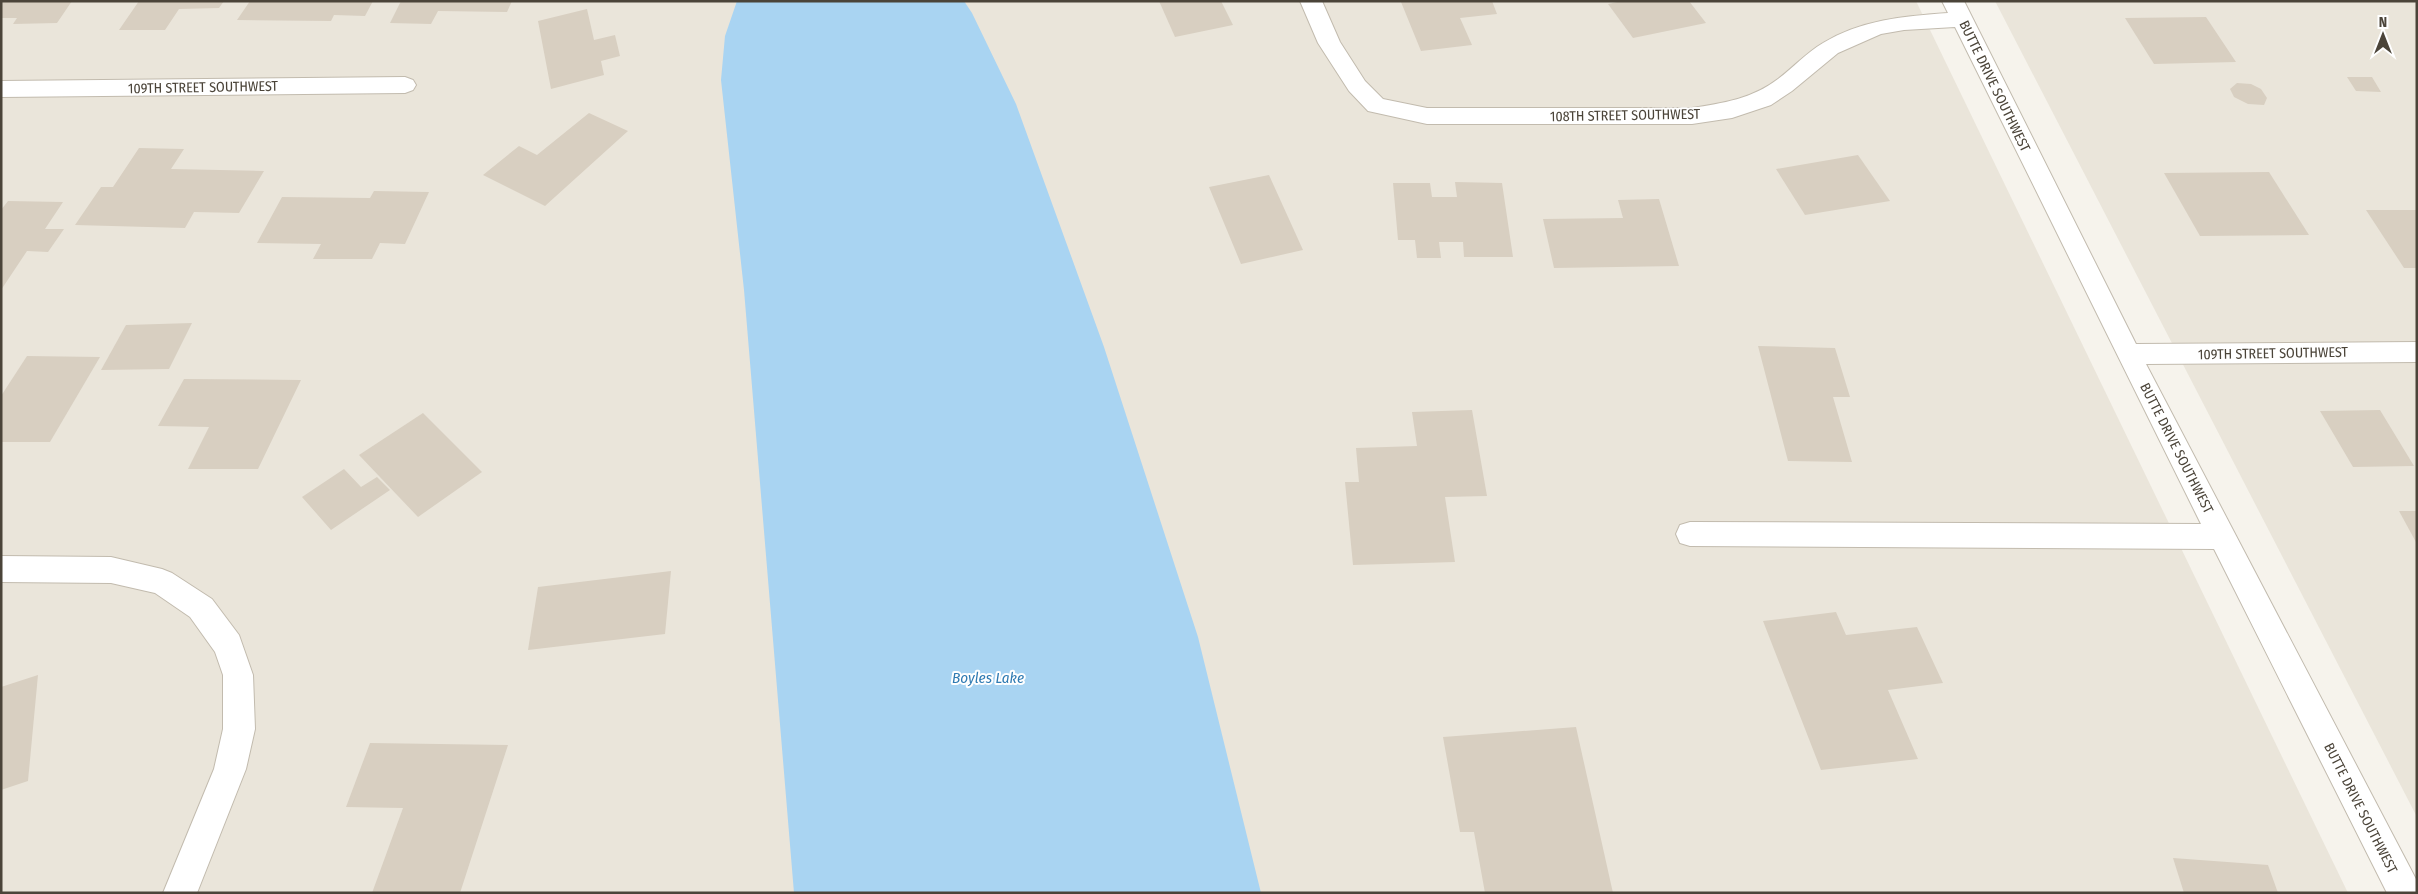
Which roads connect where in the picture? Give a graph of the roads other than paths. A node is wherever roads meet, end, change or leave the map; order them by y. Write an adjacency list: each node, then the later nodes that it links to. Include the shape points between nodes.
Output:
1 (1311, 1): 2 (street, 108TH STREET SOUTHWEST, via 1329,43 1357,86 1376,105 1427,116 1474,117 1692,116 1732,110 1763,99 1784,86 1830,48 1876,28)
2 (1957, 10): 6 (street, BUTTE DRIVE SOUTHWEST)
3 (405, 85): 4 (street, 109TH STREET SOUTHWEST)
4 (1, 89)
5 (2417, 352): 6 (street, 109TH STREET SOUTHWEST)
6 (2128, 354): 8 (street, BUTTE DRIVE SOUTHWEST)
7 (1690, 534): 8 (street)
8 (2222, 537): 11 (street, BUTTE DRIVE SOUTHWEST)
9 (1, 569): 10 (street, via 111,570 162,582 201,608 228,645 238,675 238,729 230,768)
10 (180, 893)
11 (2405, 893)

